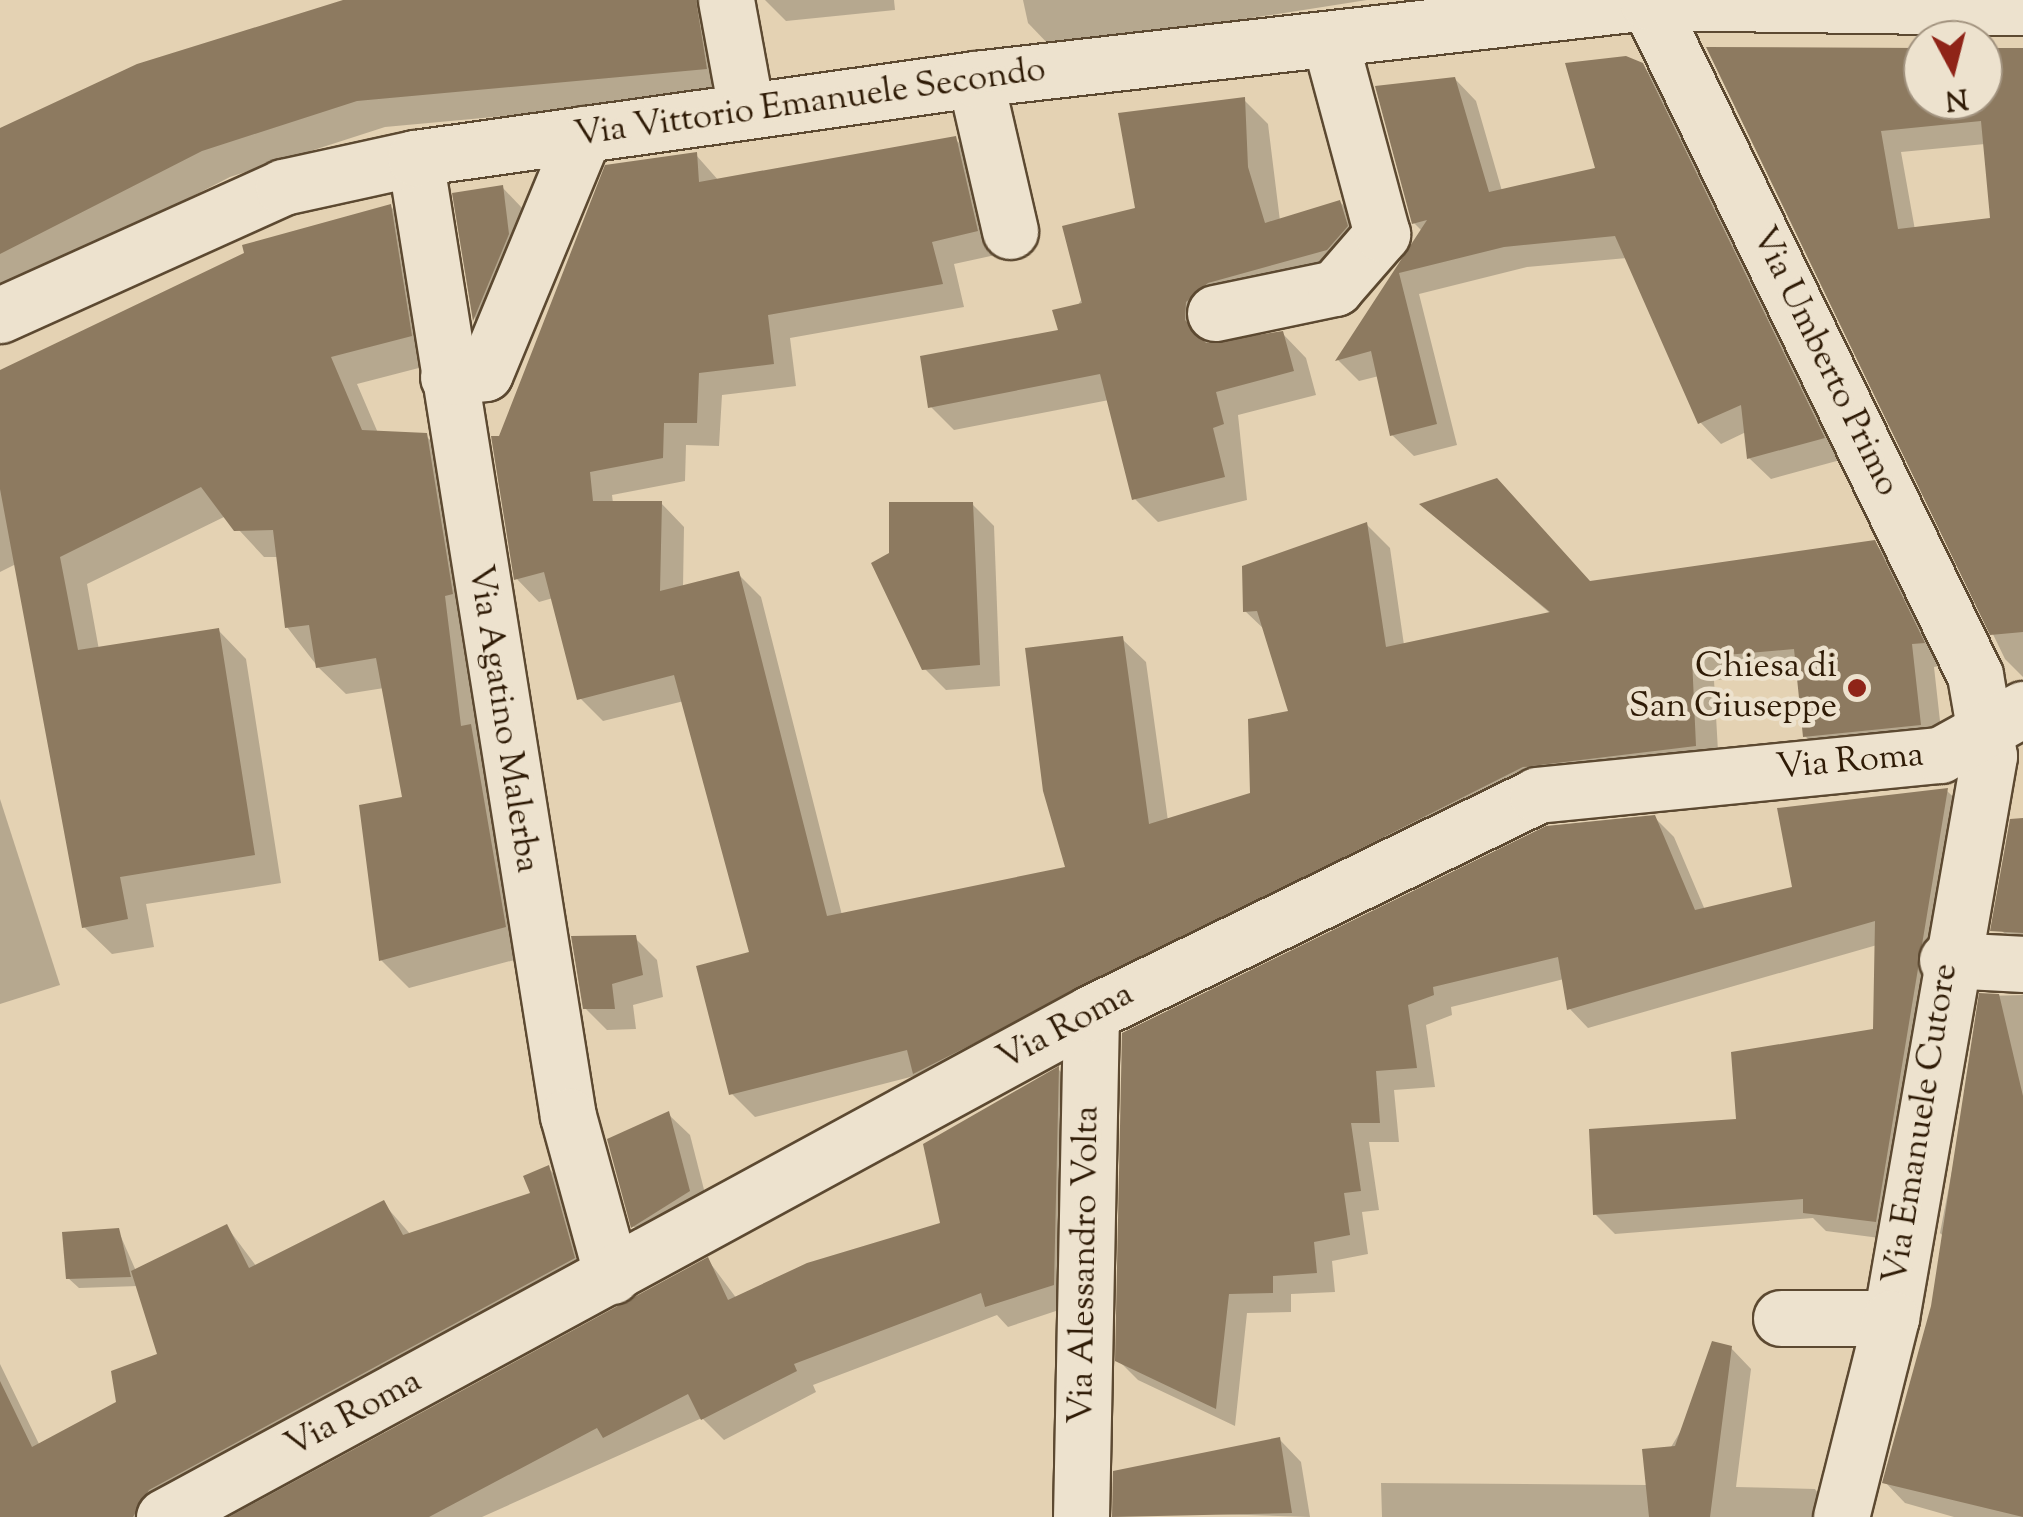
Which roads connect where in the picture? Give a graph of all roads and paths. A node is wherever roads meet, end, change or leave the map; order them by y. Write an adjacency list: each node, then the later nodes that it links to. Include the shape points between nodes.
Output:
1 (726, 0): 7 (street)
2 (1648, 1): 3 (street, Via Vittorio Emanuele Secondo); 5 (street, Via Vittorio Emanuele Secondo); 14 (street, Via Umberto Primo, via 1976,675)
3 (1949, 3): 4 (street, Via Vittorio Emanuele Secondo)
4 (2023, 7)
5 (1330, 40): 6 (street, Via Vittorio Emanuele Secondo); 11 (street, via 1382,234 1335,288)
6 (976, 79): 7 (street, Via Vittorio Emanuele Secondo); 10 (street)
7 (746, 109): 8 (street, Via Vittorio Emanuele Secondo)
8 (584, 134): 9 (street, Via Vittorio Emanuele Secondo); 13 (street, via 485,373)
9 (414, 158): 12 (street, Via Vittorio Emanuele Secondo, via 283,186); 13 (street, Via Agatino Malerba)
10 (1010, 231)
11 (1215, 313)
12 (0, 315)
13 (448, 378): 18 (street, Via Agatino Malerba, via 568,1116)
14 (2004, 719): 15 (street, Via Emanuele Cutore, via 1989,756); 17 (street, Via Roma, via 1940,755 1537,795)
15 (1947, 960): 16 (street); 20 (street, Via Emanuele Cutore)
16 (2023, 964)
17 (1091, 1013): 18 (street, Via Roma); 22 (street, Via Alessandro Volta)
18 (612, 1276): 21 (street, Via Roma)
19 (1780, 1318): 20 (street)
20 (1891, 1318): 23 (street, Via Emanuele Cutore)
21 (164, 1517)
22 (1082, 1517)
23 (1841, 1517)

